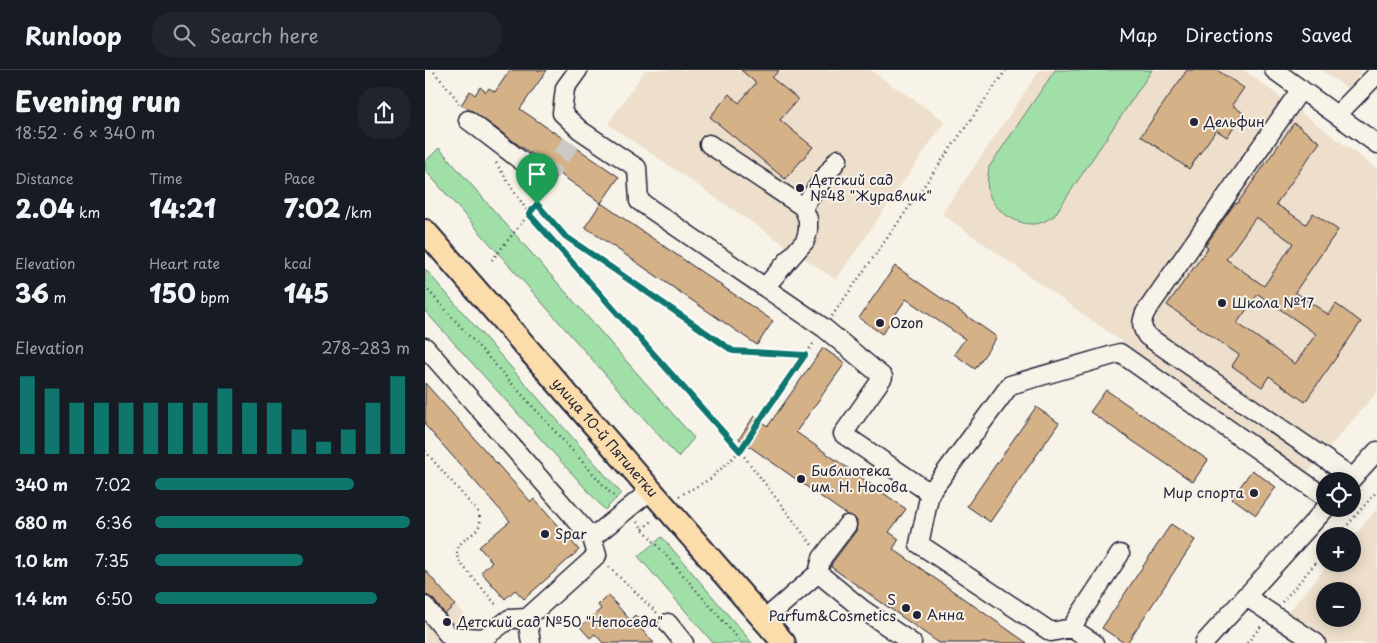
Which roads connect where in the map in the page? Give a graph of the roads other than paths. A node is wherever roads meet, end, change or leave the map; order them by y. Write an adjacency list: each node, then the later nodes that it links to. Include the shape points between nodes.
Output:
1 (578, 70): 13 (street, via 565,88 562,113 580,130 637,168 639,201)
2 (1274, 70): 4 (street)
3 (1377, 74): 5 (street)
4 (1301, 89): 5 (street); 16 (street, via 1141,321 1147,336)
5 (1337, 115): 8 (street)
6 (468, 120): 10 (street)
7 (709, 144): 11 (street)
8 (1377, 144)
9 (838, 159): 11 (street)
10 (545, 179)
11 (803, 207): 13 (street, via 808,219 805,241)
12 (425, 231): 18 (main road, улица 10-й Пятилетки)
13 (765, 287): 20 (street, via 824,328 883,377 843,434)
14 (425, 347): 23 (street)
15 (1377, 451): 17 (street)
16 (1341, 472)
17 (1359, 472)
18 (651, 490): 23 (street); 29 (main road, улица 10-й Пятилетки)
19 (1316, 491): 20 (street, via 1120,352 1010,385)
20 (930, 493): 31 (street, via 919,544 1051,632)
21 (1318, 517): 26 (street)
22 (847, 525): 25 (street)
23 (595, 547): 28 (street)
24 (1120, 554): 31 (street)
25 (820, 566): 29 (street); 36 (street, via 862,609)
26 (1245, 596): 38 (street); 39 (street)
27 (425, 606): 32 (street, via 449,636)
28 (527, 618): 32 (street, via 509,619); 33 (street)
29 (764, 620): 35 (main road, улица 10-й Пятилетки)
30 (668, 623): 34 (street)
31 (1071, 628): 37 (street)
32 (484, 641)
33 (531, 643)
34 (684, 643)
35 (784, 643)
36 (912, 643)
37 (1094, 643)
38 (1204, 643)
39 (1316, 643)

